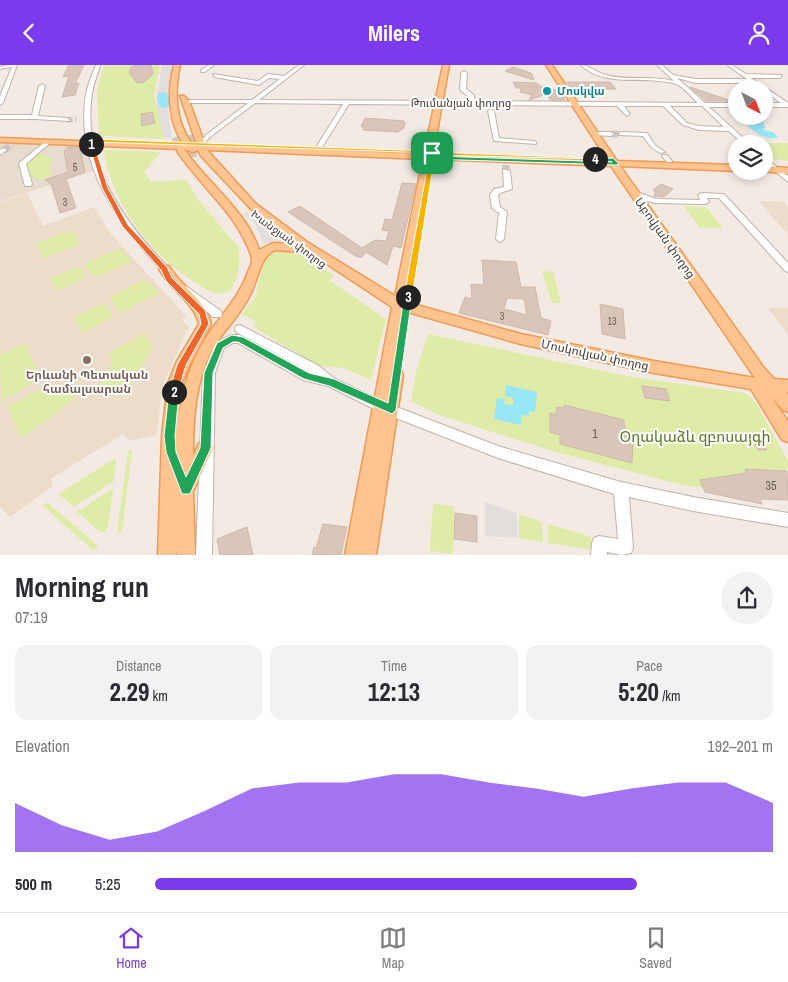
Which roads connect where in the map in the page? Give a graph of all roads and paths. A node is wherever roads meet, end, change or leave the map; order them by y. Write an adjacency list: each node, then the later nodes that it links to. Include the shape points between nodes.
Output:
1 (14, 65): 12 (street); 25 (street)
2 (99, 65): 39 (street)
3 (177, 65): 22 (main road, Խանջյան փողոց, via 173,79)
4 (182, 65): 22 (main road, Խանջյան փողոց)
5 (212, 65): 13 (street)
6 (302, 65): 19 (street)
7 (448, 65): 26 (main road)
8 (549, 65): 28 (main road, Աբովյան փողոց)
9 (659, 65): 17 (street)
10 (729, 65): 18 (street)
11 (585, 67): 21 (street, via 600,76 664,79)
12 (0, 68)
13 (203, 71)
14 (464, 73): 27 (street, via 463,90 472,96)
15 (216, 75): 19 (street, via 259,83 268,76)
16 (780, 76): 18 (street)
17 (673, 78): 18 (street, via 696,81); 21 (street)
18 (749, 78): 34 (street)
19 (284, 79): 23 (street)
20 (42, 86): 38 (street)
21 (682, 86): 31 (street)
22 (180, 100): 23 (street, Թումանյան փողոց); 50 (main road, Խանջյան փողոց); 50 (main road, via 172,122)
23 (254, 102): 24 (street, Թումանյան փողոց); 50 (street, via 208,135)
24 (347, 102): 26 (street, Թումանյան փողոց); 52 (street)
25 (0, 103)
26 (440, 103): 27 (street, Թումանյան փողոց); 54 (main road)
27 (472, 103): 35 (street, Թումանյան փողոց)
28 (575, 104): 29 (street, Թումանյան փողոց); 35 (street, Թումանյան փողոց); 43 (main road, Աբովյան փողոց)
29 (619, 104): 30 (street, Թումանյան փողոց); 36 (street)
30 (665, 105): 31 (street, Թումանյան փողոց); 42 (street, via 685,124)
31 (702, 105): 32 (street, Թումանյան փողոց); 42 (street)
32 (728, 105)
33 (773, 105): 34 (street)
34 (788, 105)
35 (491, 107): 51 (street, via 496,140)
36 (627, 114)
37 (0, 117): 38 (street)
38 (35, 117): 41 (street)
39 (88, 117): 40 (street); 48 (street)
40 (79, 118)
41 (67, 121)
42 (730, 129): 46 (street)
43 (596, 134): 44 (street); 57 (main road, Աբովյան փողոց)
44 (611, 134)
45 (621, 135): 55 (street, via 645,134)
46 (737, 135)
47 (0, 139): 48 (main road); 49 (main road, via 15,143)
48 (91, 141): 49 (main road); 50 (main road); 73 (street, via 105,188 120,217)
49 (48, 142): 68 (street, via 22,163)
50 (191, 142): 52 (main road); 54 (main road); 71 (main road, Խանջյան փողոց, via 248,209); 75 (main road, Խանջյան փողոց, via 268,220)
51 (534, 143)
52 (318, 149): 54 (main road)
53 (181, 151): 66 (main road)
54 (431, 155): 57 (main road); 59 (main road); 75 (main road)
55 (665, 157): 57 (main road); 58 (main road)
56 (193, 161): 66 (main road)
57 (615, 162): 59 (main road); 63 (main road); 69 (main road, Աբովյան փողոց)
58 (728, 162)
59 (506, 165): 70 (street, via 508,189 494,195 496,208 503,212)
60 (773, 165): 61 (main road)
61 (788, 165)
62 (773, 166): 65 (main road)
63 (728, 168)
64 (773, 169): 67 (street)
65 (788, 171)
66 (203, 178): 72 (main road, via 249,235)
67 (788, 180)
68 (28, 184)
69 (634, 194): 74 (street, via 655,201 705,202 702,195 721,196); 80 (main road, Աբովյան փողոց, via 760,372)
70 (500, 239)
71 (299, 248): 72 (main road, via 282,244 272,246 262,250); 75 (main road, Խանջյան փողոց)
72 (257, 260): 87 (main road, via 246,292 203,354 190,384)
73 (165, 269): 76 (street); 85 (main road, via 169,280 202,312 205,324 175,383)
74 (788, 269)
75 (401, 308): 79 (main road, Մոսկովյան փողոց, via 554,347); 82 (main road)
76 (217, 314)
77 (240, 329): 78 (street, via 315,369)
78 (331, 382): 82 (street); 84 (street, via 307,377 246,342 232,339 220,345 209,373)
79 (755, 384): 80 (main road, Մոսկովյան փողոց); 83 (main road)
80 (781, 386): 81 (main road, Աբովյան փողոց)
81 (788, 405)
82 (387, 408): 86 (street, via 498,452); 92 (main road); 93 (main road)
83 (788, 435)
84 (206, 448): 87 (main road); 91 (street)
85 (171, 452): 87 (main road); 89 (main road)
86 (621, 489): 88 (street); 94 (street, via 626,548 599,543)
87 (186, 491): 90 (main road)
88 (788, 520)
89 (167, 555)
90 (186, 555)
91 (204, 555)
92 (354, 555)
93 (366, 555)
94 (600, 555)

